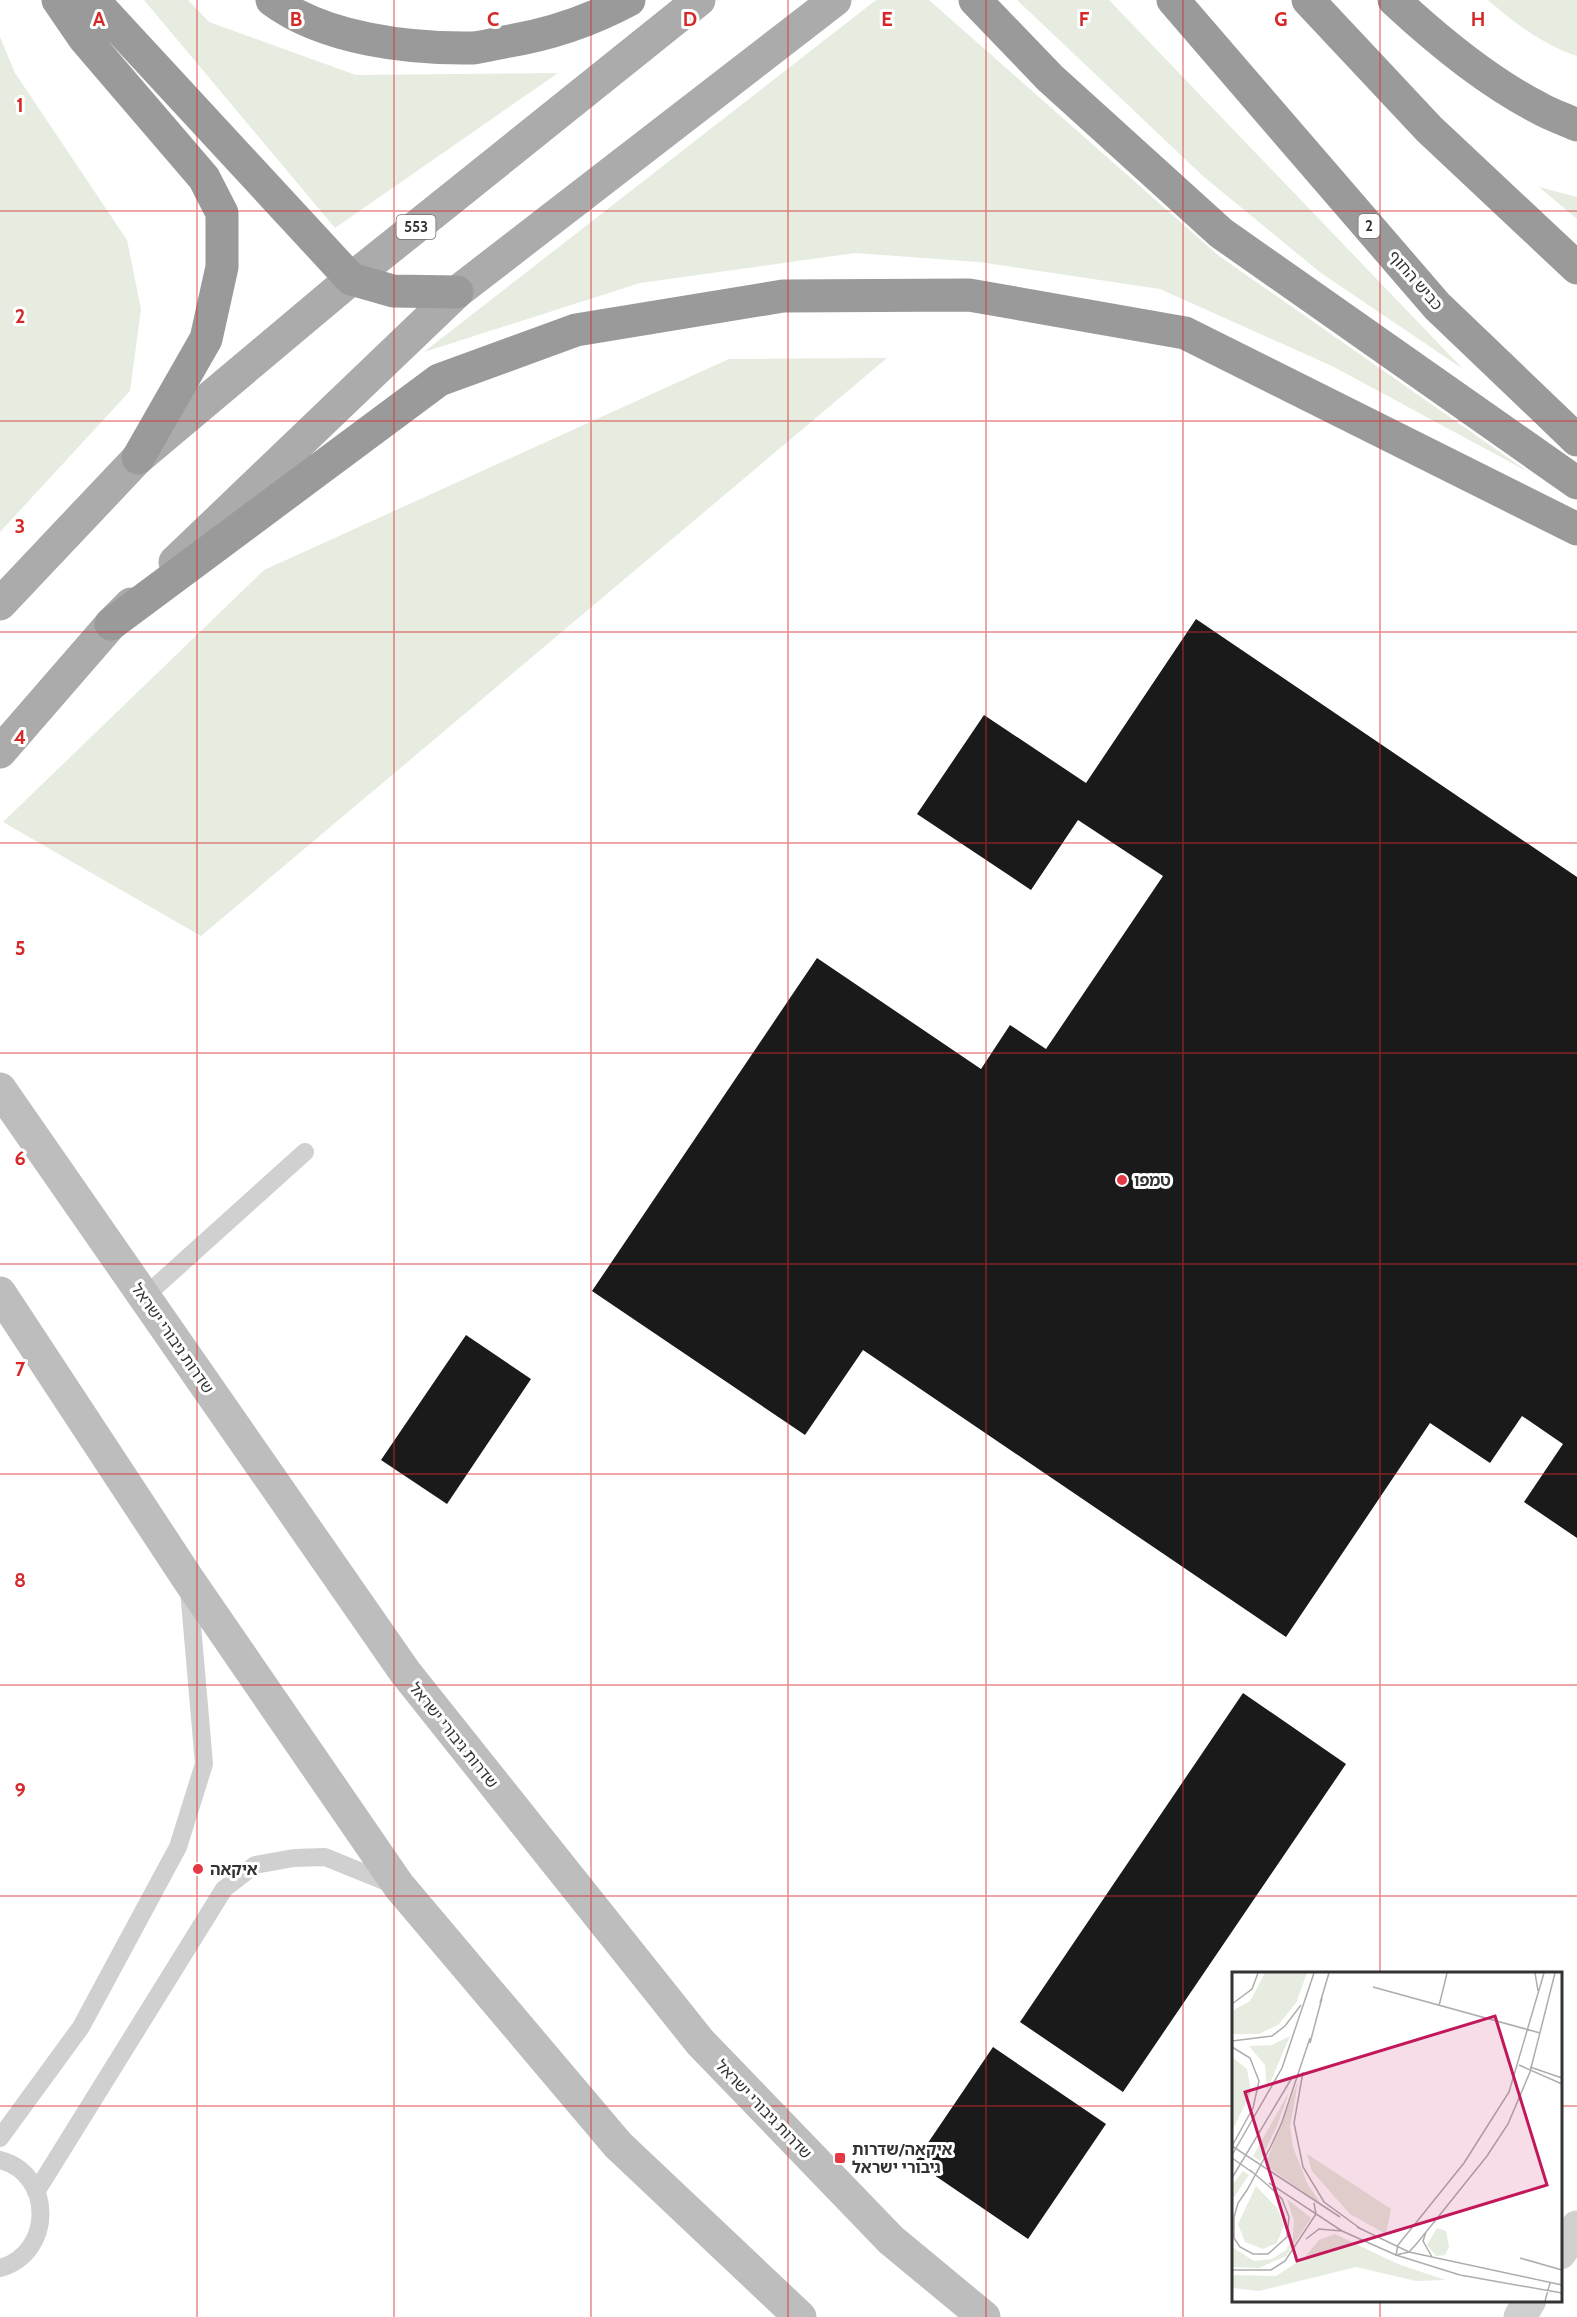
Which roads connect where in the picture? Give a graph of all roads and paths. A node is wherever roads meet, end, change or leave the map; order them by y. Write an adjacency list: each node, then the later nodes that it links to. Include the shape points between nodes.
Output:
1 (58, 0): 16 (highway, via 84,38 204,178 222,213 222,267 206,339)
2 (93, 0): 13 (highway)
3 (272, 0): 4 (highway, via 288,12 346,34 401,44 474,48 568,27)
4 (629, 0)
5 (699, 0): 13 (main road, 553)
6 (975, 0): 17 (highway, via 1050,78 1221,233)
7 (1173, 0): 15 (highway, כביש החוף / 2, via 1437,306)
8 (1308, 0): 12 (highway, via 1429,129)
9 (1394, 0): 11 (highway, via 1490,78 1539,108)
10 (831, 3): 14 (main road)
11 (1577, 125)
12 (1577, 268)
13 (351, 279): 14 (highway, via 393,291); 16 (main road, 553)
14 (457, 292): 20 (main road)
15 (1577, 440)
16 (138, 458): 19 (main road, 553)
17 (1577, 483)
18 (1577, 529): 20 (highway, via 1185,333 969,296 783,296 576,330 439,380)
19 (0, 604)
20 (111, 624): 21 (main road)
21 (0, 752)
22 (0, 1089): 25 (street, שדרות גיבורי ישראל)
23 (305, 1152): 25 (lane)
24 (0, 1293): 26 (street)
25 (144, 1297): 36 (street, שדרות גיבורי ישראל, via 405,1672 699,2042 891,2240)
26 (188, 1579): 27 (street); 28 (lane, via 204,1764 178,1847 81,2027)
27 (399, 1886): 30 (lane, via 325,1857 255,1865 224,1889); 35 (street, via 618,2145)
28 (0, 2138)
29 (0, 2160): 30 (lane, via 20,2169)
30 (36, 2192): 33 (lane, via 41,2219 36,2239 25,2254)
31 (1577, 2227): 32 (street)
32 (1562, 2250)
33 (0, 2268)
34 (1529, 2302): 37 (street)
35 (800, 2317)
36 (984, 2317)
37 (1520, 2317)

